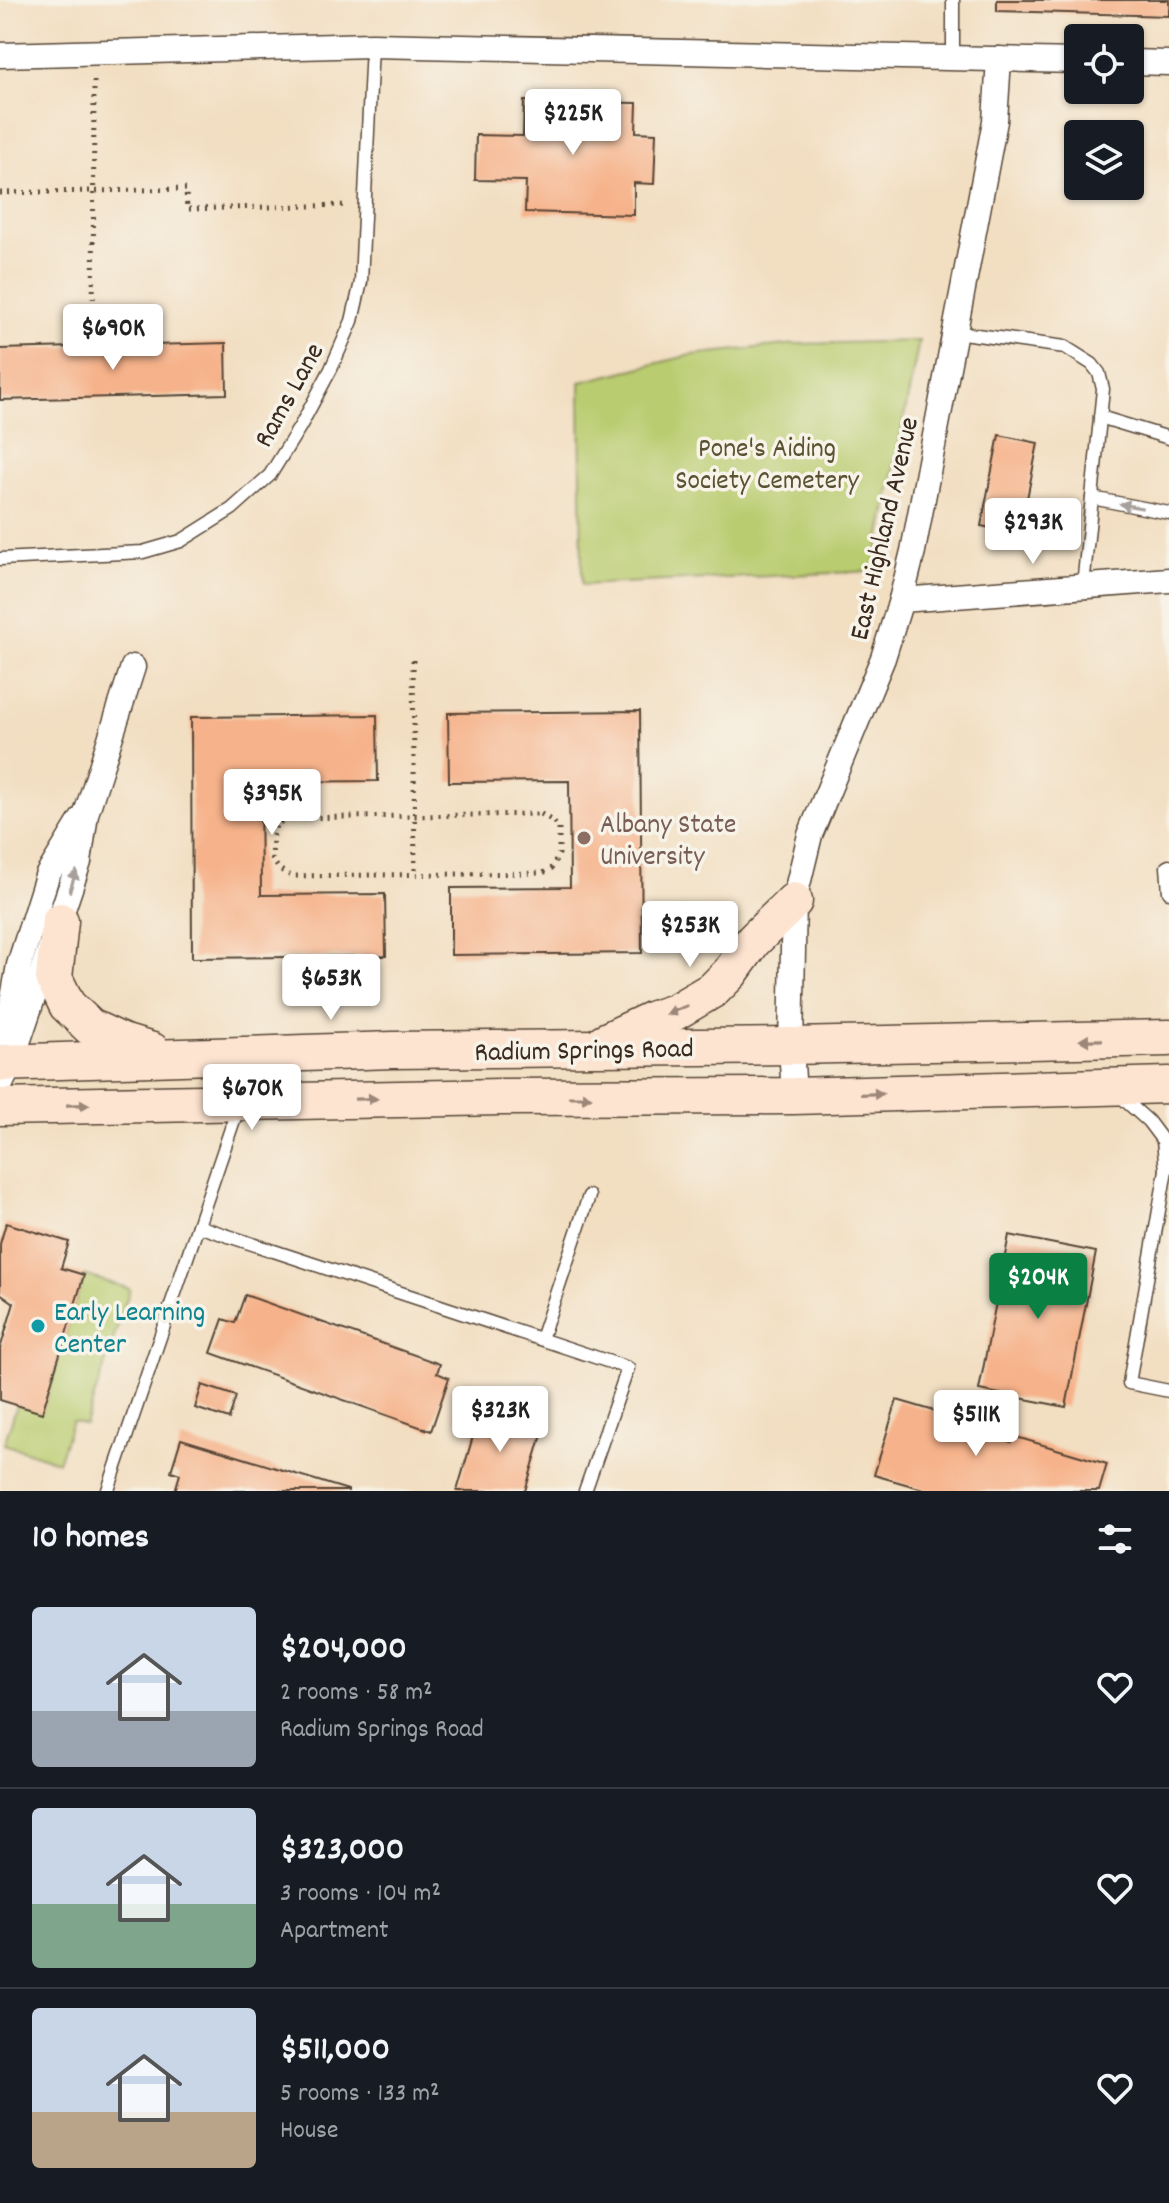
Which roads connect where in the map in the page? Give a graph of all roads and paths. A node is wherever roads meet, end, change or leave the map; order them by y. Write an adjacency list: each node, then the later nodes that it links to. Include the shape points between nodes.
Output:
1 (953, 0): 5 (lane)
2 (372, 45): 3 (street); 5 (street); 12 (lane, Rams Lane)
3 (94, 52): 4 (street); 10 (path)
4 (0, 55)
5 (953, 58): 6 (street)
6 (999, 59): 7 (street); 13 (street, East Highland Avenue, via 995,121)
7 (1064, 61)
8 (1144, 62): 9 (street)
9 (1169, 63)
10 (94, 191): 11 (path); 12 (path, via 186,189 187,209); 14 (path)
11 (0, 193)
12 (365, 204): 19 (lane, Rams Lane, via 361,282 352,321 319,393 270,475 232,509 181,541 143,552)
13 (955, 332): 15 (lane, via 1065,347 1099,373); 22 (street, East Highland Avenue)
14 (93, 347)
15 (1100, 417): 16 (lane); 17 (lane)
16 (1169, 438)
17 (1092, 498): 18 (lane, one-way to 17); 21 (lane)
18 (1169, 513)
19 (0, 559)
20 (1169, 580): 21 (street)
21 (1083, 586): 22 (street)
22 (901, 600): 30 (street, East Highland Avenue, via 883,658 810,835)
23 (413, 660): 26 (path)
24 (133, 667): 25 (street)
25 (86, 814): 31 (street, one-way to 25, via 79,862); 32 (street, via 47,876)
26 (415, 816): 28 (path); 28 (path, via 287,818 276,825 272,859 291,876); 28 (path, via 541,814 559,829 559,854 543,873)
27 (1169, 866): 29 (lane)
28 (415, 875)
29 (1169, 892)
30 (794, 901): 35 (street, East Highland Avenue); 36 (main road, one-way to 36, via 714,989 675,1012)
31 (60, 921): 37 (main road, via 54,978 67,1005 90,1027); 38 (street)
32 (19, 965): 33 (street); 38 (street)
33 (0, 1003)
34 (1169, 1038): 35 (main road, Radium Springs Road, one-way to 35)
35 (791, 1046): 36 (main road, Radium Springs Road); 41 (street, East Highland Avenue)
36 (592, 1047): 37 (main road, Radium Springs Road)
37 (176, 1058): 38 (main road, Radium Springs Road)
38 (2, 1068)
39 (1169, 1085): 40 (main road, Radium Springs Road)
40 (1110, 1087): 41 (main road, Radium Springs Road, one-way to 40); 44 (lane, via 1163,1141)
41 (794, 1096): 42 (main road, Radium Springs Road, one-way to 41)
42 (240, 1102): 43 (main road, Radium Springs Road, one-way to 42); 46 (lane)
43 (0, 1107)
44 (1167, 1167): 48 (lane, via 1129,1383)
45 (589, 1196): 47 (lane)
46 (198, 1226): 47 (lane); 49 (lane)
47 (541, 1339): 50 (lane, via 628,1368)
48 (1169, 1391)
49 (108, 1490)
50 (585, 1491)

